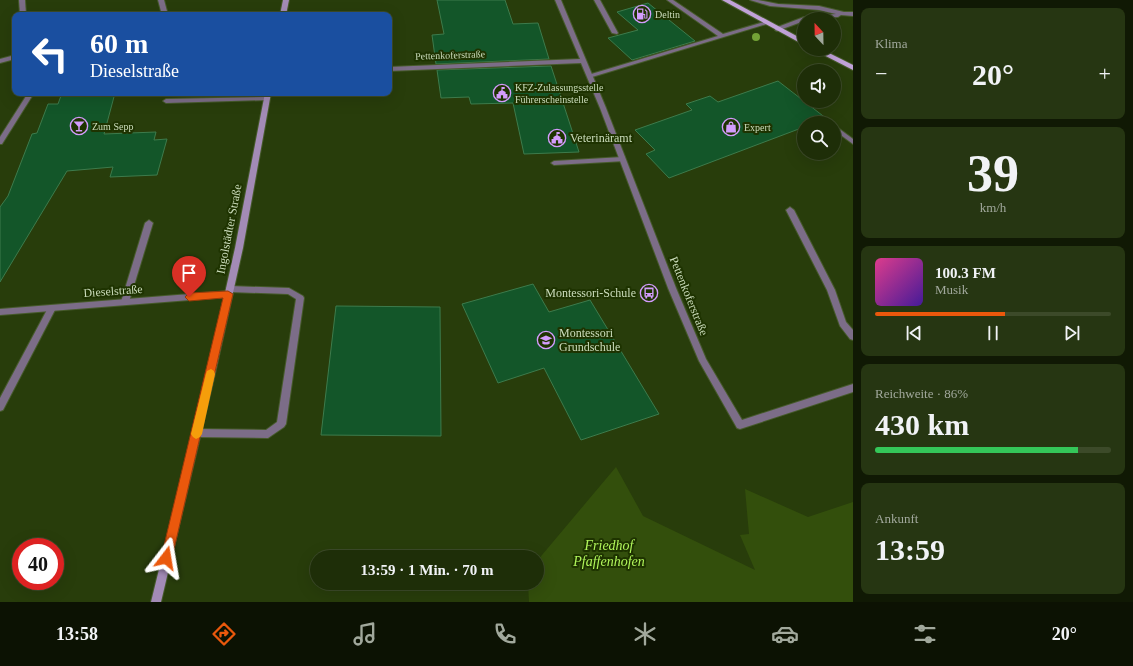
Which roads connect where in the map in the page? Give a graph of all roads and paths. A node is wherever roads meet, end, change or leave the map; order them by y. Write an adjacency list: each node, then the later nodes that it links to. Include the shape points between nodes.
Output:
1 (22, 0): 9 (street)
2 (161, 0): 10 (street)
3 (286, 0): 11 (street)
4 (558, 0): 22 (street, Pettenkoferstraße)
5 (598, 0): 16 (street)
6 (670, 0): 17 (street)
7 (724, 0): 14 (main road)
8 (753, 0): 13 (street, via 783,7 820,8)
9 (23, 12)
10 (164, 12)
11 (284, 12)
12 (853, 14): 13 (street)
13 (846, 15): 15 (street, via 804,19)
14 (767, 23): 15 (main road); 17 (street)
15 (777, 28): 18 (main road)
16 (615, 33)
17 (722, 36): 25 (street)
18 (797, 39)
19 (830, 56): 23 (main road)
20 (12, 58): 21 (street)
21 (0, 61)
22 (583, 61): 24 (street, Pettenkoferstraße); 25 (street, Pettenkoferstraße)
23 (853, 68)
24 (392, 69)
25 (590, 76): 32 (street, Pettenkoferstraße)
26 (29, 96): 30 (street)
27 (267, 96): 28 (street); 36 (street, Ingolstädter Straße)
28 (166, 101)
29 (841, 133): 31 (street)
30 (0, 142)
31 (853, 142)
32 (624, 160): 33 (street); 41 (street, Pettenkoferstraße, via 672,288 703,361 740,425)
33 (554, 163)
34 (790, 210): 40 (street, via 831,290 843,324)
35 (149, 224): 37 (street)
36 (229, 292): 37 (street, Dieselstraße); 43 (street, Ingolstädter Straße); 43 (street, Dieselstraße, via 289,291 300,298 281,424 268,434)
37 (125, 302): 38 (street, Dieselstraße)
38 (52, 308): 39 (street, Dieselstraße); 42 (street)
39 (0, 312)
40 (853, 336)
41 (853, 388)
42 (0, 407)
43 (197, 433): 44 (street, Ingolstädter Straße)
44 (156, 602)

